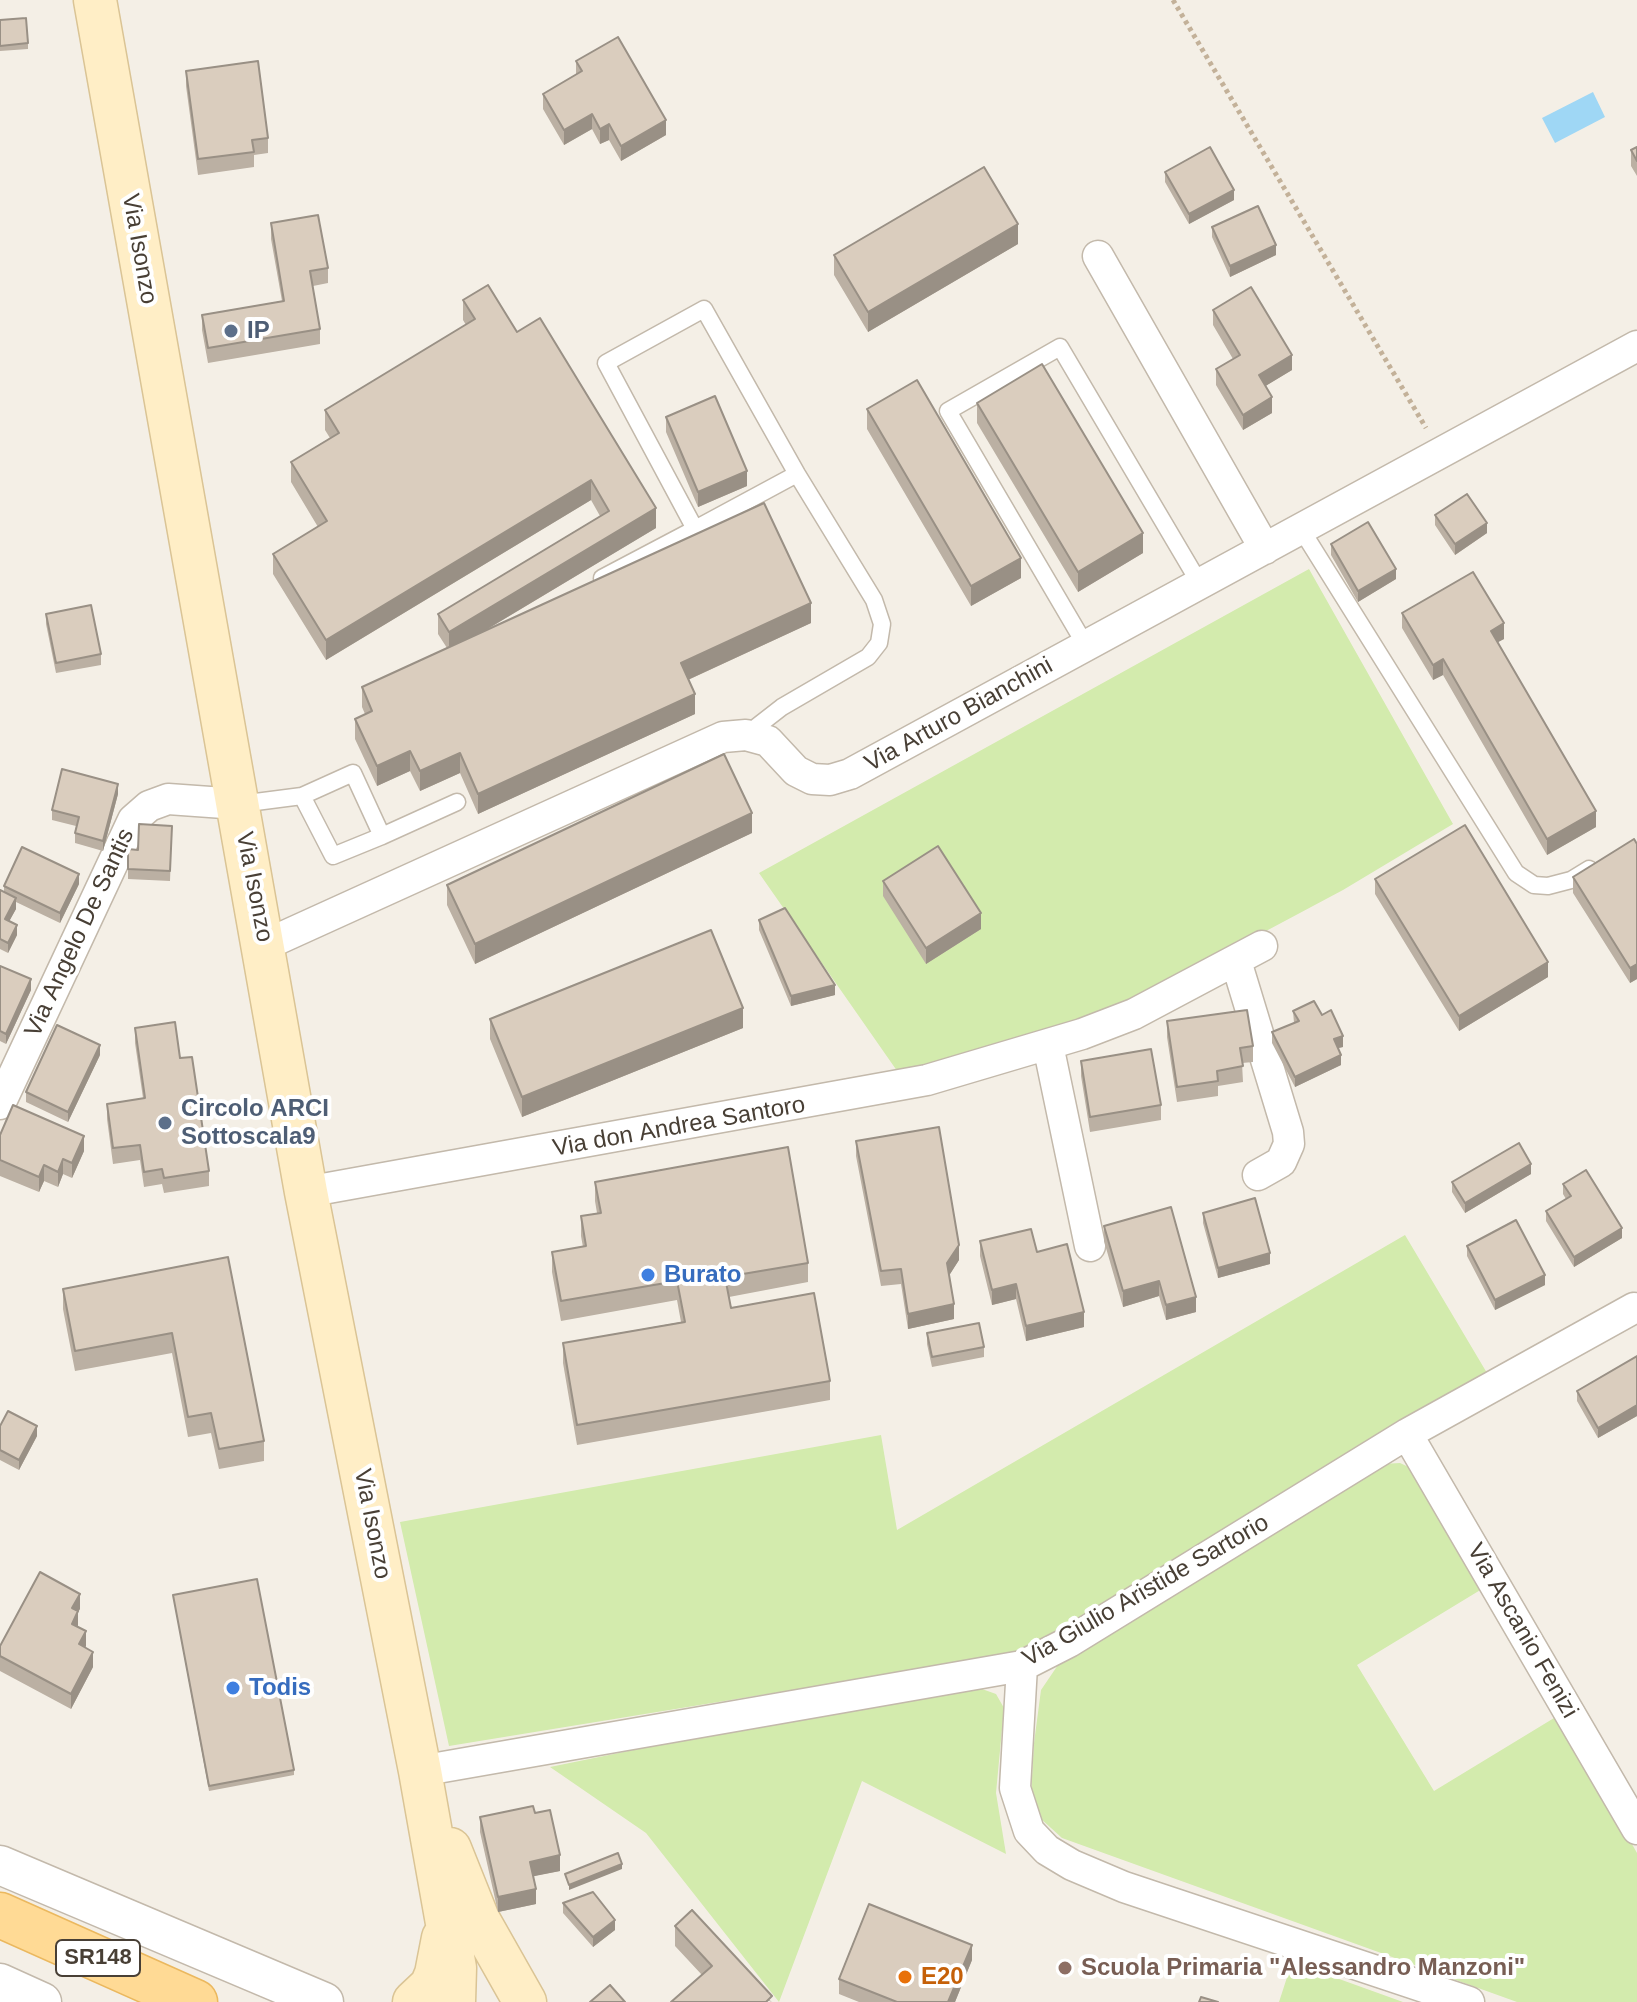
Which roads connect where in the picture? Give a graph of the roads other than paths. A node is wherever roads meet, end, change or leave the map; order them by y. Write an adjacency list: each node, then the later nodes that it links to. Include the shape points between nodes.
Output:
1 (95, 0): 14 (main road, Via Isonzo)
2 (1098, 256): 7 (street)
3 (1637, 346): 6 (street, Via Arturo Bianchini)
4 (797, 474): 5 (lane); 5 (lane, via 704,309 606,363); 11 (lane, via 874,600 882,634 868,657 782,707)
5 (695, 529): 9 (lane)
6 (1301, 529): 7 (street, Via Arturo Bianchini); 16 (lane, via 1516,873 1534,885 1548,886)
7 (1265, 549): 8 (street, Via Arturo Bianchini)
8 (1200, 584): 10 (street, Via Arturo Bianchini); 10 (lane, via 1060,347 948,411)
9 (588, 586)
10 (1086, 646): 11 (street, Via Arturo Bianchini, via 841,777 821,781 802,775 768,741)
11 (746, 735): 17 (street, via 708,743)
12 (302, 796): 14 (lane); 15 (lane, via 333,856); 15 (lane, via 353,773)
13 (457, 802): 15 (lane)
14 (238, 804): 17 (main road, Via Isonzo); 19 (street, Via Angelo De Santis, via 168,799 133,820)
15 (382, 836)
16 (1598, 864)
17 (265, 945): 21 (main road, Via Isonzo)
18 (1048, 1045): 20 (street, Via don Andrea Santoro, via 1134,1014 1249,954 1288,1132 1286,1155); 21 (street, Via don Andrea Santoro, via 889,1089); 22 (street)
19 (0, 1104)
20 (1258, 1175)
21 (306, 1192): 26 (main road, Via Isonzo)
22 (1090, 1246)
23 (1634, 1308): 24 (street, Via Giulio Aristide Sartorio)
24 (1407, 1434): 25 (street, Via Giulio Aristide Sartorio); 27 (street, Via Ascanio Fenizi)
25 (1022, 1666): 26 (street, Via Giulio Aristide Sartorio); 39 (street, via 1015,1788 1029,1831 1047,1850 1124,1887)
26 (420, 1771): 30 (main road, Via Isonzo)
27 (1637, 1829)
28 (0, 1865): 34 (street)
29 (0, 1915): 33 (main road, SR148)
30 (462, 1922): 35 (main road, via 431,1986); 36 (main road); 37 (main road); 38 (main road)
31 (0, 1983): 32 (street)
32 (42, 2002)
33 (195, 2002)
34 (324, 2002)
35 (414, 2002)
36 (454, 2002)
37 (497, 2002)
38 (525, 2002)
39 (1469, 2002)

